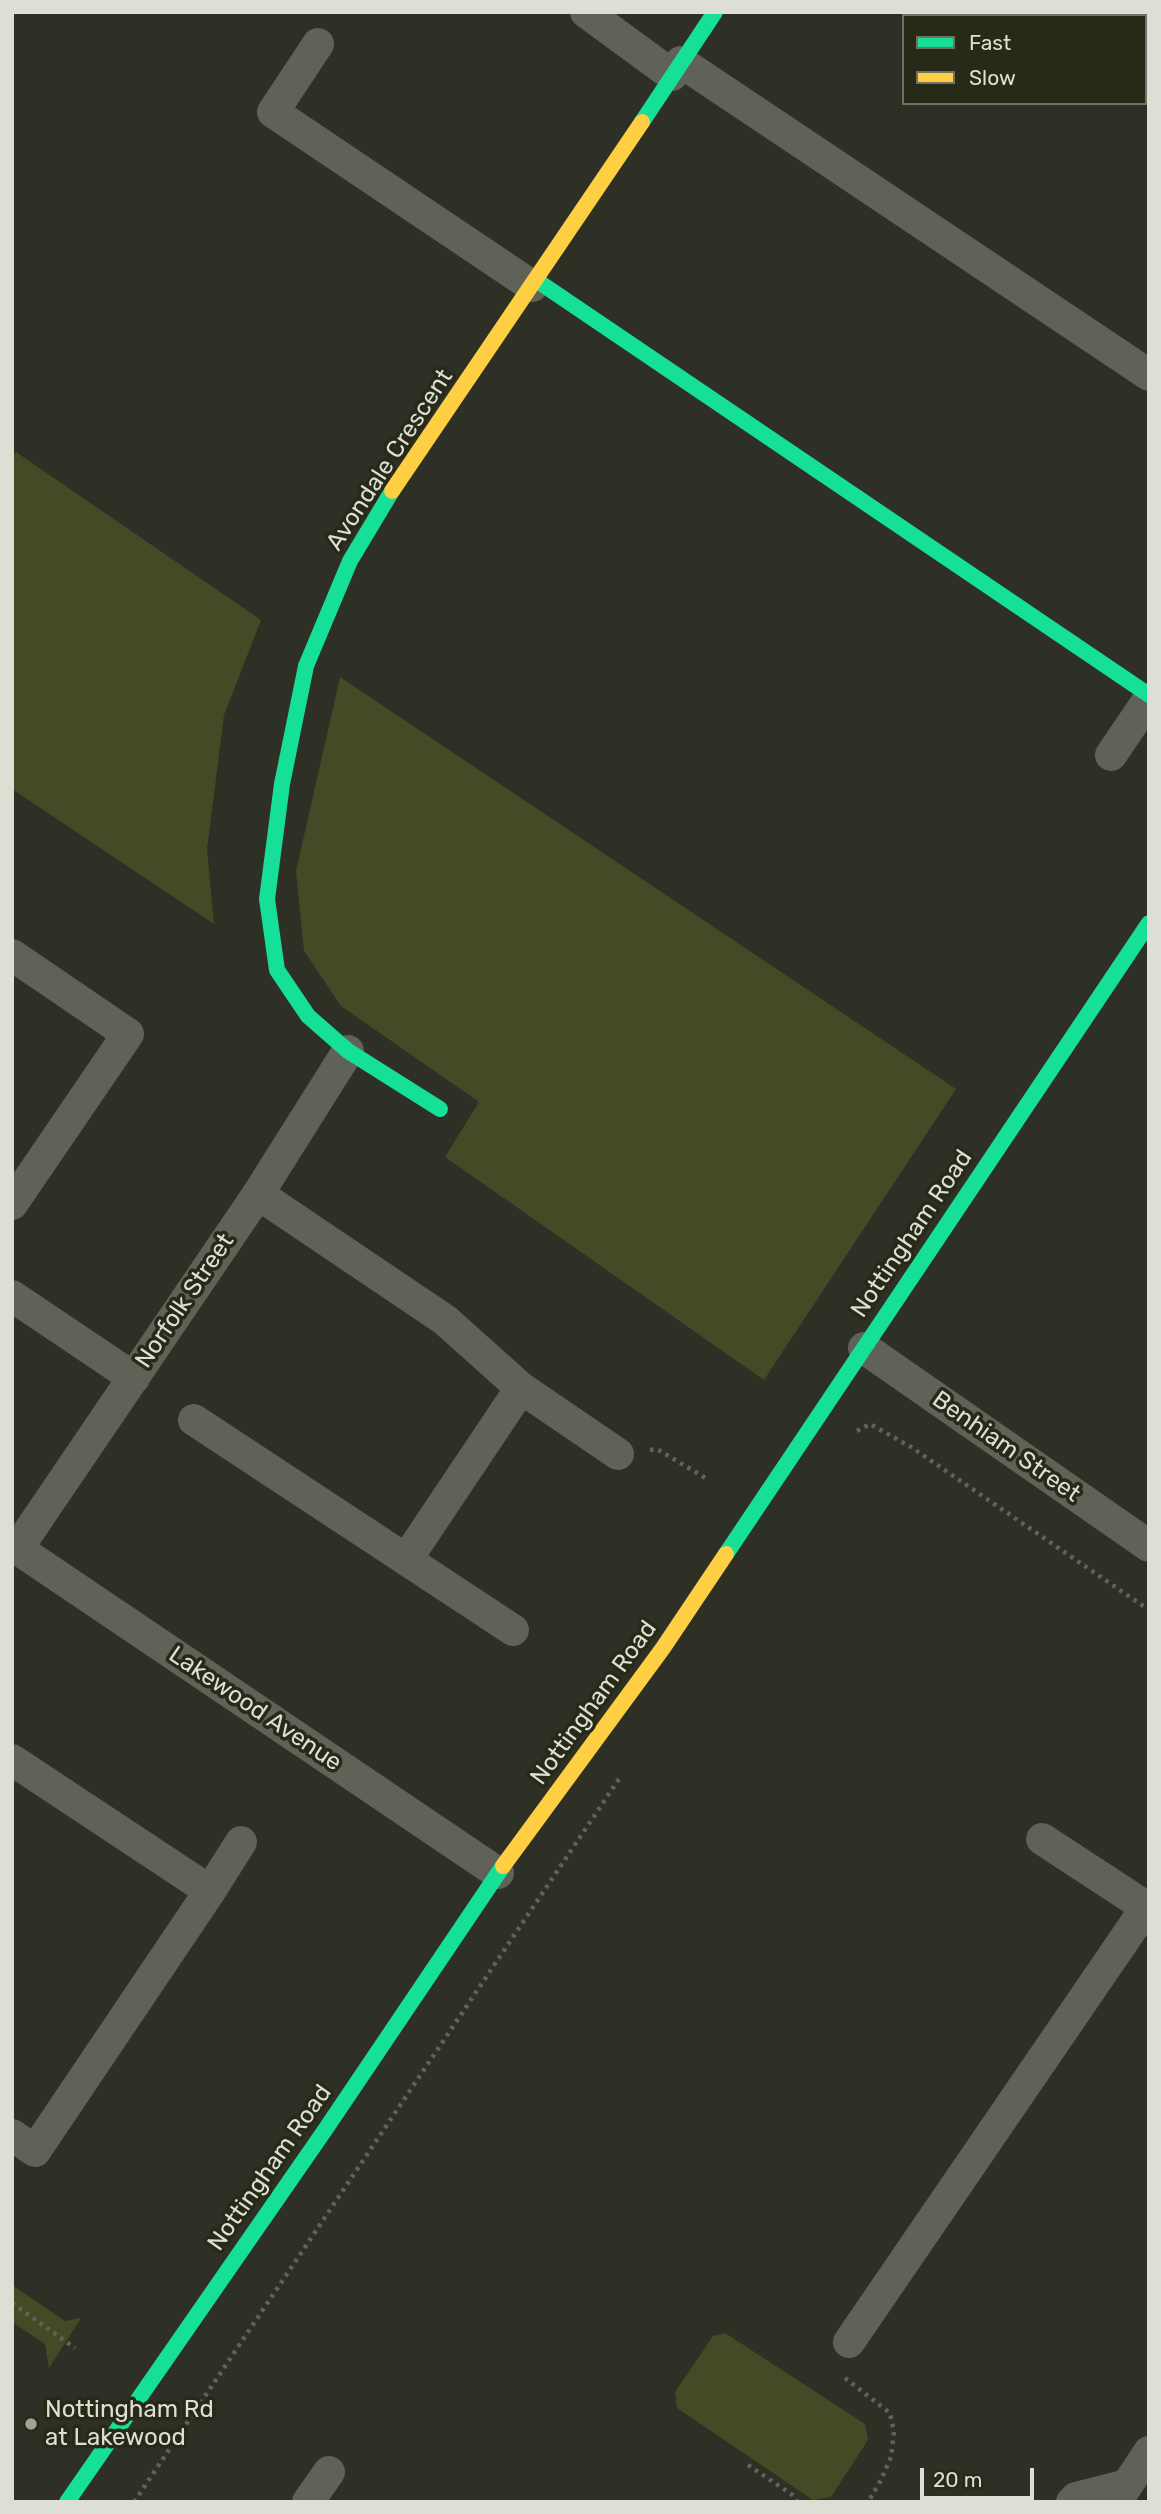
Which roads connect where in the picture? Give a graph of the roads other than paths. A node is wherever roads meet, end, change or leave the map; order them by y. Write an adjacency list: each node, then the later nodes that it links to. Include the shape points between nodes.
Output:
1 (586, 12): 4 (street)
2 (715, 12): 4 (street, Avondale Crescent)
3 (318, 44): 5 (street, via 273,113)
4 (677, 68): 5 (street, Avondale Crescent); 6 (street)
5 (534, 283): 7 (street); 11 (street, Avondale Crescent, via 399,480 350,561 306,666 282,784 267,900 277,970 308,1016)
6 (1149, 375)
7 (1149, 697): 8 (street)
8 (1111, 755)
9 (1149, 923): 16 (street, Nottingham Road)
10 (12, 955): 14 (street, via 128,1034)
11 (348, 1051): 12 (street, Avondale Crescent); 13 (street, Norfolk Street)
12 (440, 1109)
13 (258, 1194): 17 (street, Norfolk Street); 18 (street, via 445,1320)
14 (12, 1204)
15 (12, 1296): 17 (street)
16 (864, 1348): 21 (street, Benhiam Street); 28 (street, Nottingham Road, via 663,1648)
17 (134, 1378): 22 (street, Norfolk Street)
18 (521, 1388): 20 (street); 23 (street)
19 (194, 1420): 23 (street)
20 (618, 1454)
21 (1149, 1546)
22 (15, 1547): 28 (street, Lakewood Avenue)
23 (406, 1560): 24 (street)
24 (513, 1630)
25 (12, 1760): 29 (street)
26 (1042, 1839): 30 (street)
27 (241, 1842): 29 (street)
28 (498, 1873): 36 (street, Nottingham Road)
29 (210, 1891): 31 (street, via 35,2151)
30 (1147, 1908): 32 (street)
31 (12, 2135)
32 (849, 2342)
33 (1149, 2452): 35 (street)
34 (328, 2472): 37 (street)
35 (1122, 2493): 38 (street)
36 (67, 2502)
37 (308, 2502)
38 (1072, 2502)

